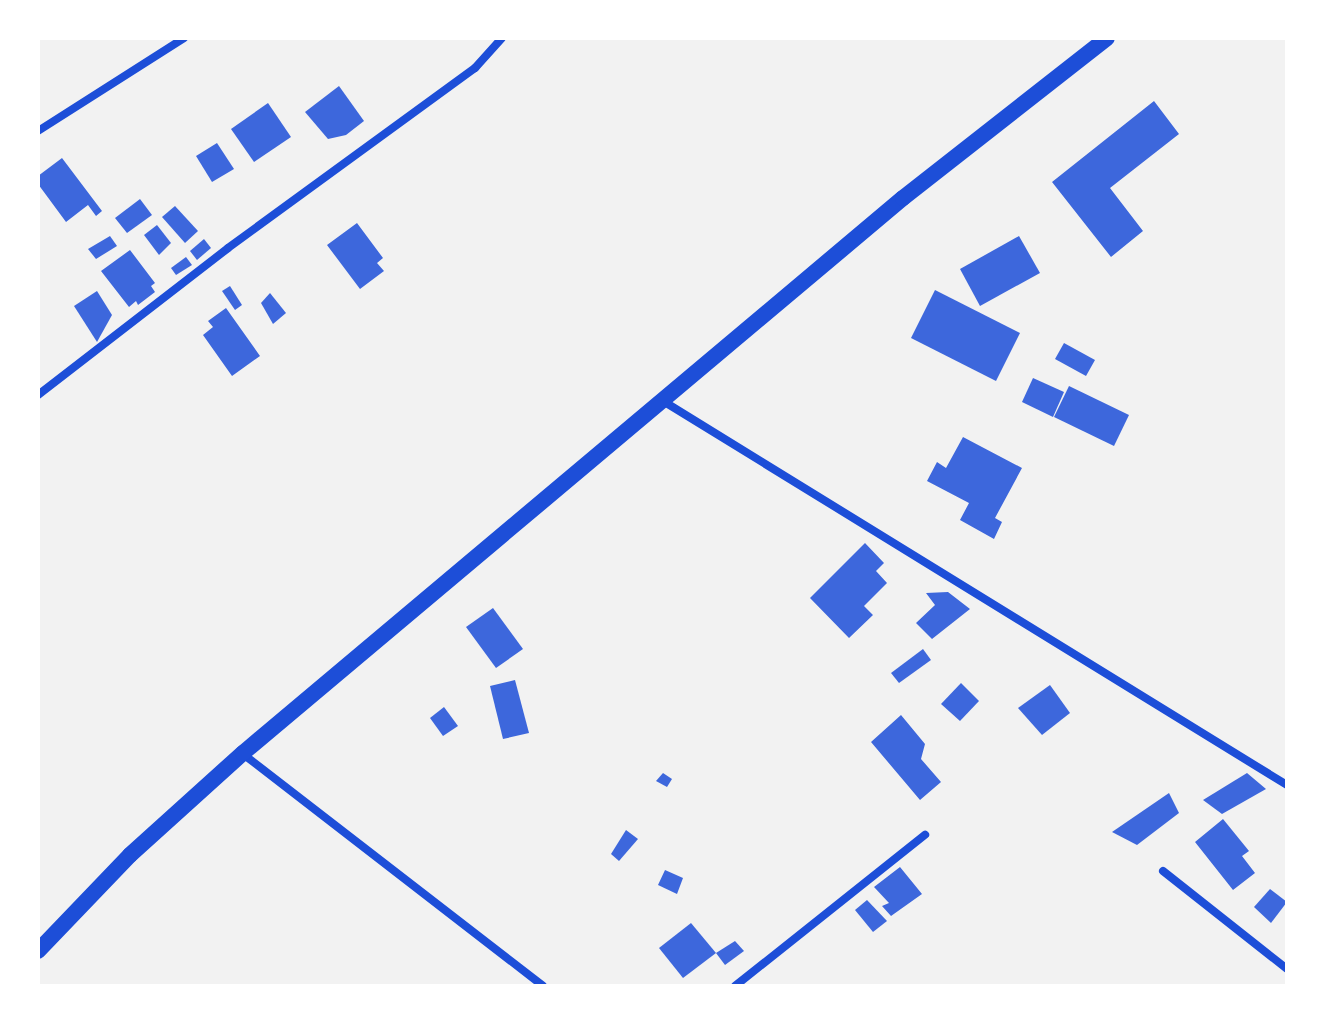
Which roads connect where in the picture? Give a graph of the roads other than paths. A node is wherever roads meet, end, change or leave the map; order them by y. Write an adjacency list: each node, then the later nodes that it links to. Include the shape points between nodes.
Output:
1 (184, 38): 4 (street)
2 (502, 38): 5 (street, via 475,68)
3 (1107, 38): 6 (main road, via 903,198)
4 (38, 131)
5 (38, 395)
6 (663, 401): 7 (main road); 8 (street)
7 (243, 753): 11 (main road, via 130,855); 13 (street)
8 (1287, 785)
9 (925, 835): 14 (street)
10 (1163, 871): 12 (street)
11 (38, 951)
12 (1287, 969)
13 (543, 986)
14 (735, 986)

